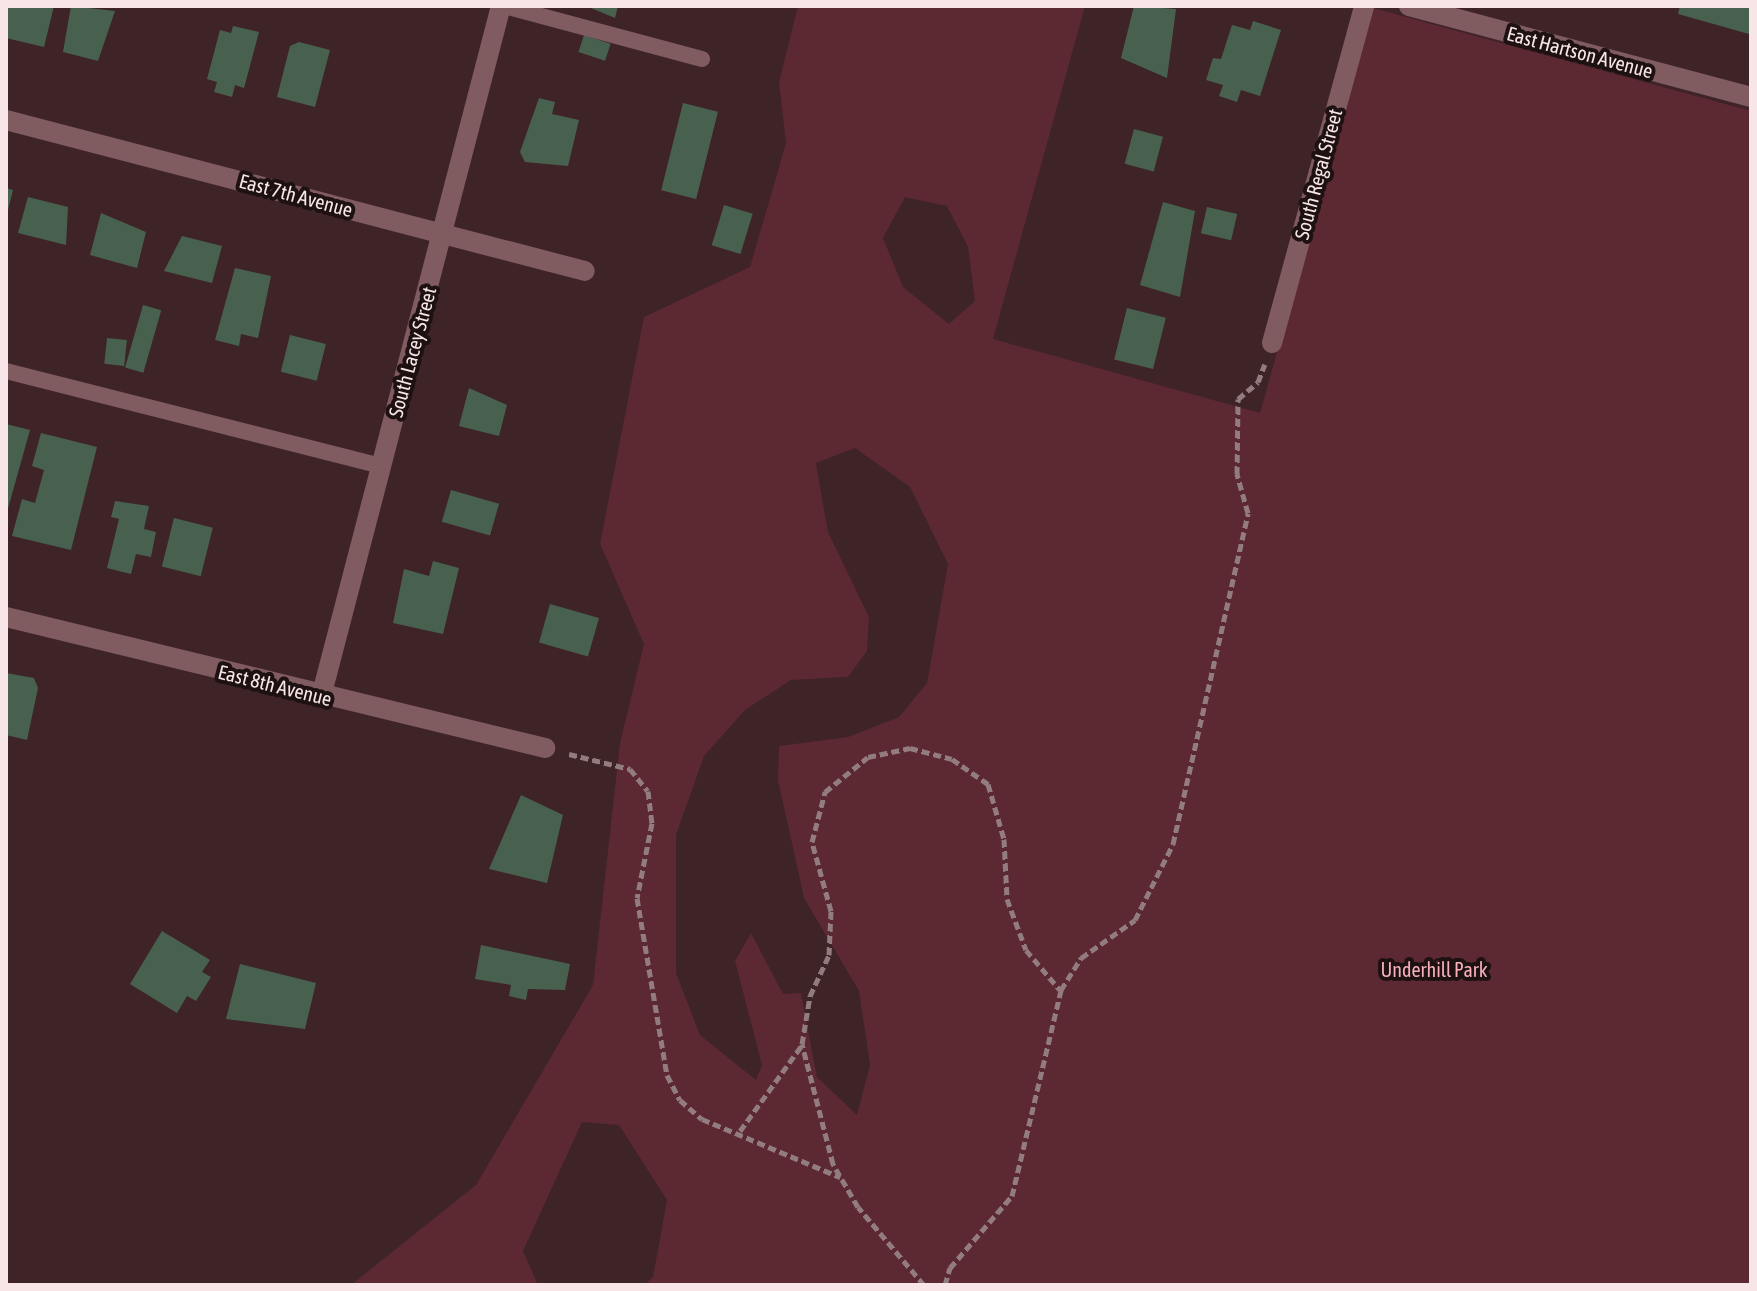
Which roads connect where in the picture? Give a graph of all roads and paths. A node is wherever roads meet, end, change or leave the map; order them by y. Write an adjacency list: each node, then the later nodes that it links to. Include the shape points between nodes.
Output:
1 (502, 6): 4 (lane); 7 (street, South Lacey Street)
2 (1364, 6): 9 (street, South Regal Street)
3 (1409, 6): 5 (street, East Hartson Avenue)
4 (702, 59)
5 (1751, 97)
6 (6, 120): 7 (street, East 7th Avenue)
7 (443, 233): 8 (street, East 7th Avenue); 11 (street, South Lacey Street)
8 (585, 271)
9 (1272, 343): 15 (path, via 1258,382 1238,399 1237,474 1248,513 1173,844 1135,920 1081,958)
10 (6, 371): 11 (lane)
11 (381, 466): 13 (street, South Lacey Street)
12 (6, 617): 13 (street, East 8th Avenue)
13 (321, 697): 14 (street, East 8th Avenue)
14 (545, 748): 17 (path, via 630,769 648,791 652,823 637,898 667,1075 702,1119)
15 (1061, 990): 16 (path, via 1026,950 1007,899 1004,839 988,784 952,759 910,748 868,757 825,792 812,842 831,911 829,955 810,996); 20 (path, via 1012,1196 950,1268)
16 (802, 1044): 17 (path); 18 (path)
17 (740, 1132): 18 (path)
18 (841, 1177): 19 (path)
19 (924, 1285)
20 (945, 1285)

